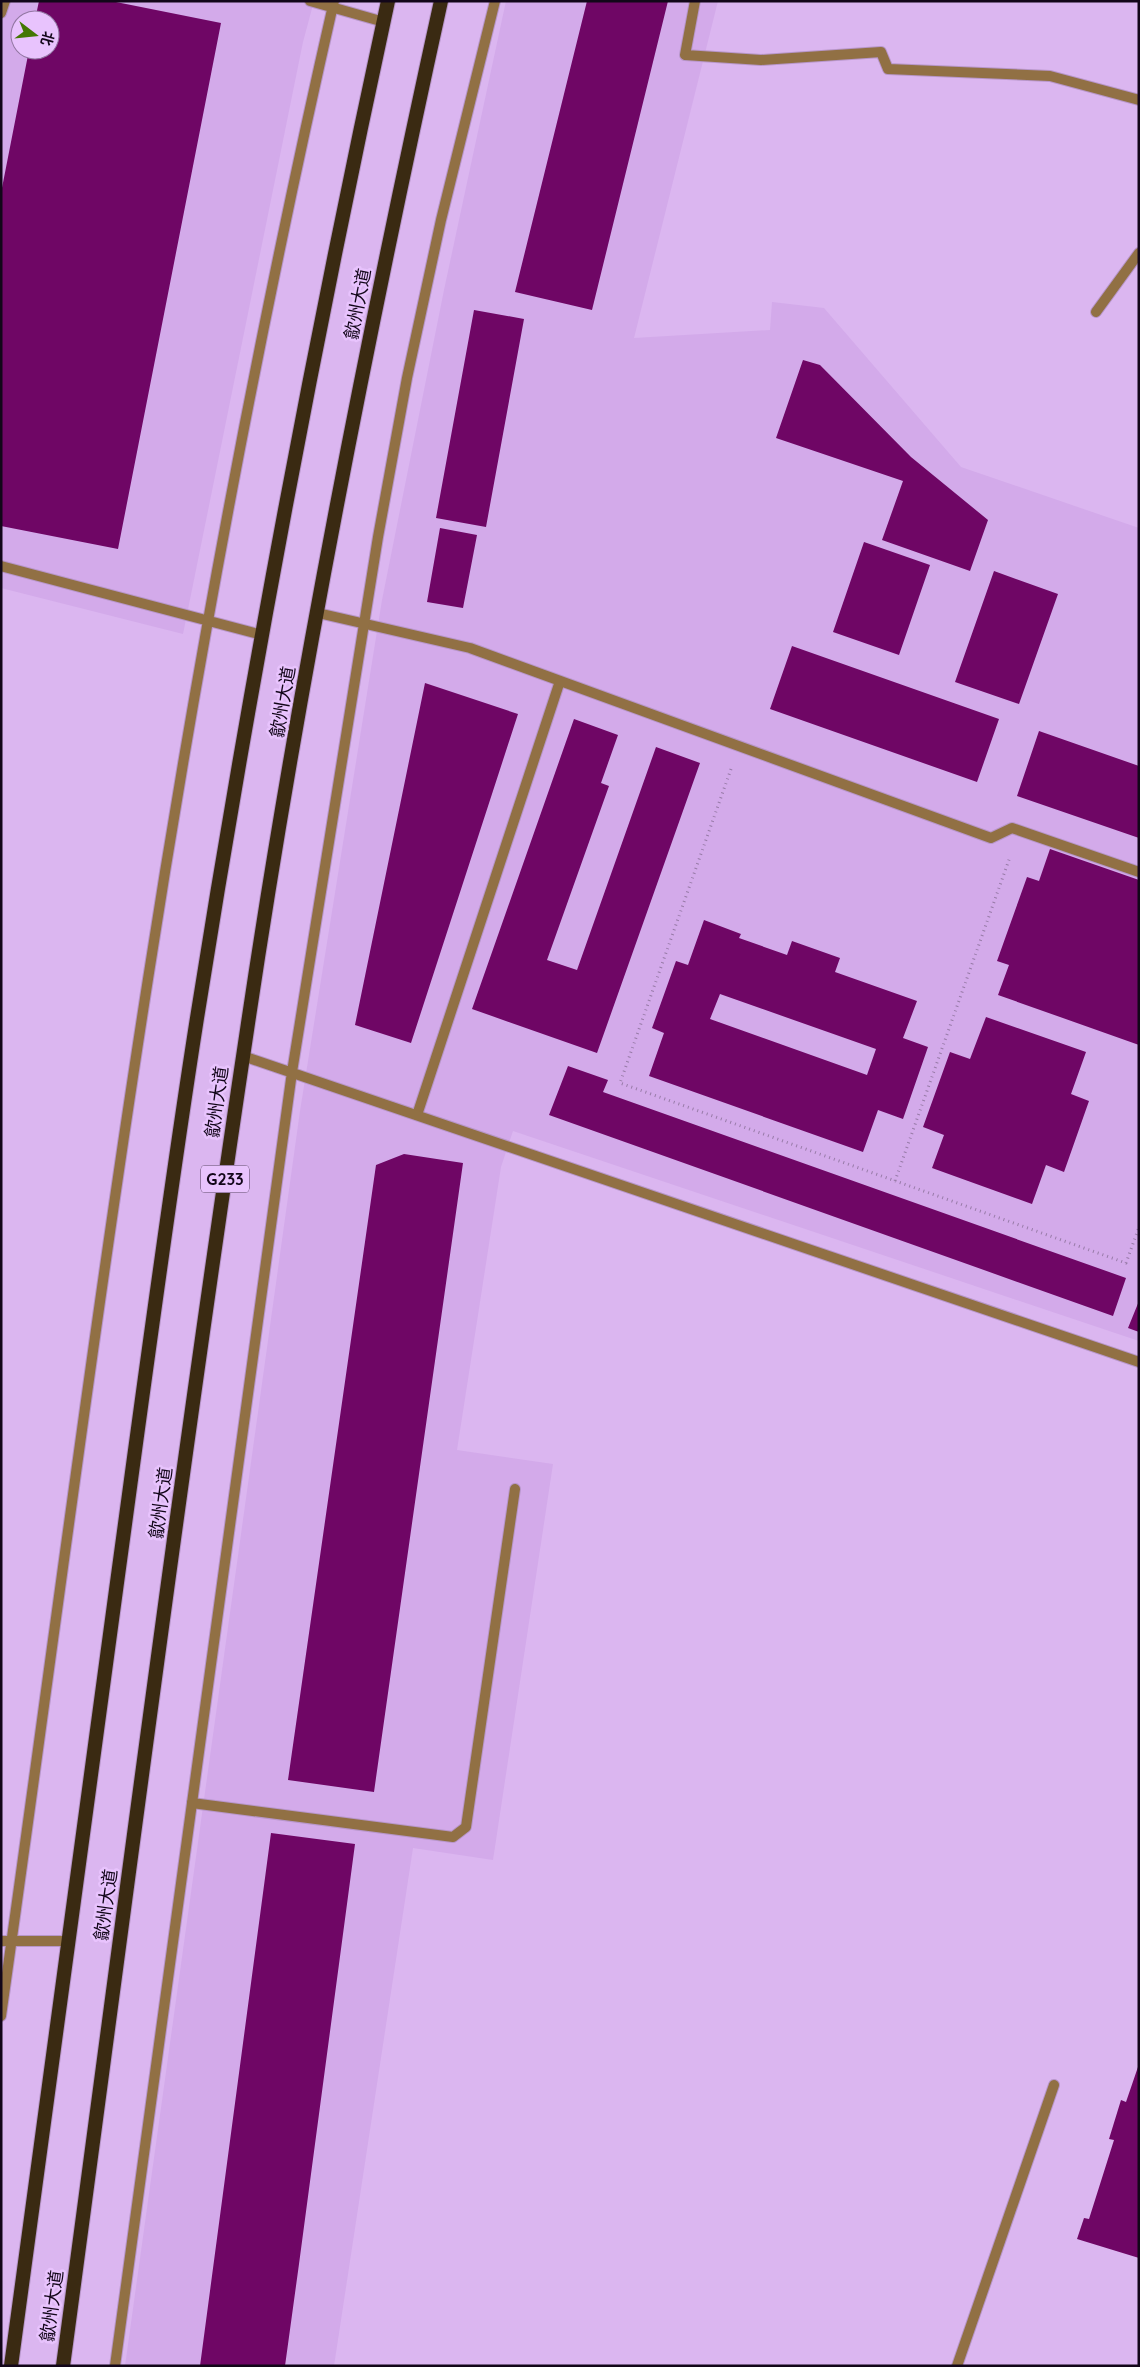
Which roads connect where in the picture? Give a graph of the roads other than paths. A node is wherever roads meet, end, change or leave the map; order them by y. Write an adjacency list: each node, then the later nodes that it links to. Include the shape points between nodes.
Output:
1 (5, 1): 8 (street)
2 (310, 1): 7 (street)
3 (388, 1): 9 (highway, 歙州大道 / G233)
4 (440, 1): 14 (highway, 歙州大道 / G233, via 402,175)
5 (495, 1): 16 (street, via 441,220 407,378)
6 (695, 1): 10 (street, via 684,55 761,60 881,52 888,69 1050,76)
7 (334, 4): 9 (street); 15 (street, via 250,399)
8 (1, 13)
9 (384, 22): 17 (highway, 歙州大道 / G233, via 297,442)
10 (1139, 100)
11 (1139, 253): 12 (street)
12 (1096, 312)
13 (1, 566): 15 (street)
14 (318, 613): 16 (street); 20 (highway, 歙州大道 / G233)
15 (208, 621): 17 (street); 26 (street, via 148,978)
16 (364, 624): 18 (street, via 470,648); 21 (street)
17 (262, 636): 27 (highway, 歙州大道 / G233, via 197,1021)
18 (560, 681): 19 (street, via 991,838 1012,828); 22 (street)
19 (1139, 872)
20 (243, 1056): 21 (street); 31 (highway, 歙州大道 / G233, via 208,1291)
21 (292, 1072): 22 (street); 25 (street)
22 (417, 1115): 23 (street)
23 (1139, 1362)
24 (515, 1489): 25 (street, via 466,1827 453,1838)
25 (192, 1803): 32 (street)
26 (6, 1941): 27 (street); 28 (street)
27 (69, 1941): 30 (highway, 歙州大道 / G233)
28 (1, 2016)
29 (1054, 2085): 33 (street)
30 (11, 2366)
31 (63, 2366)
32 (115, 2366)
33 (957, 2366)

